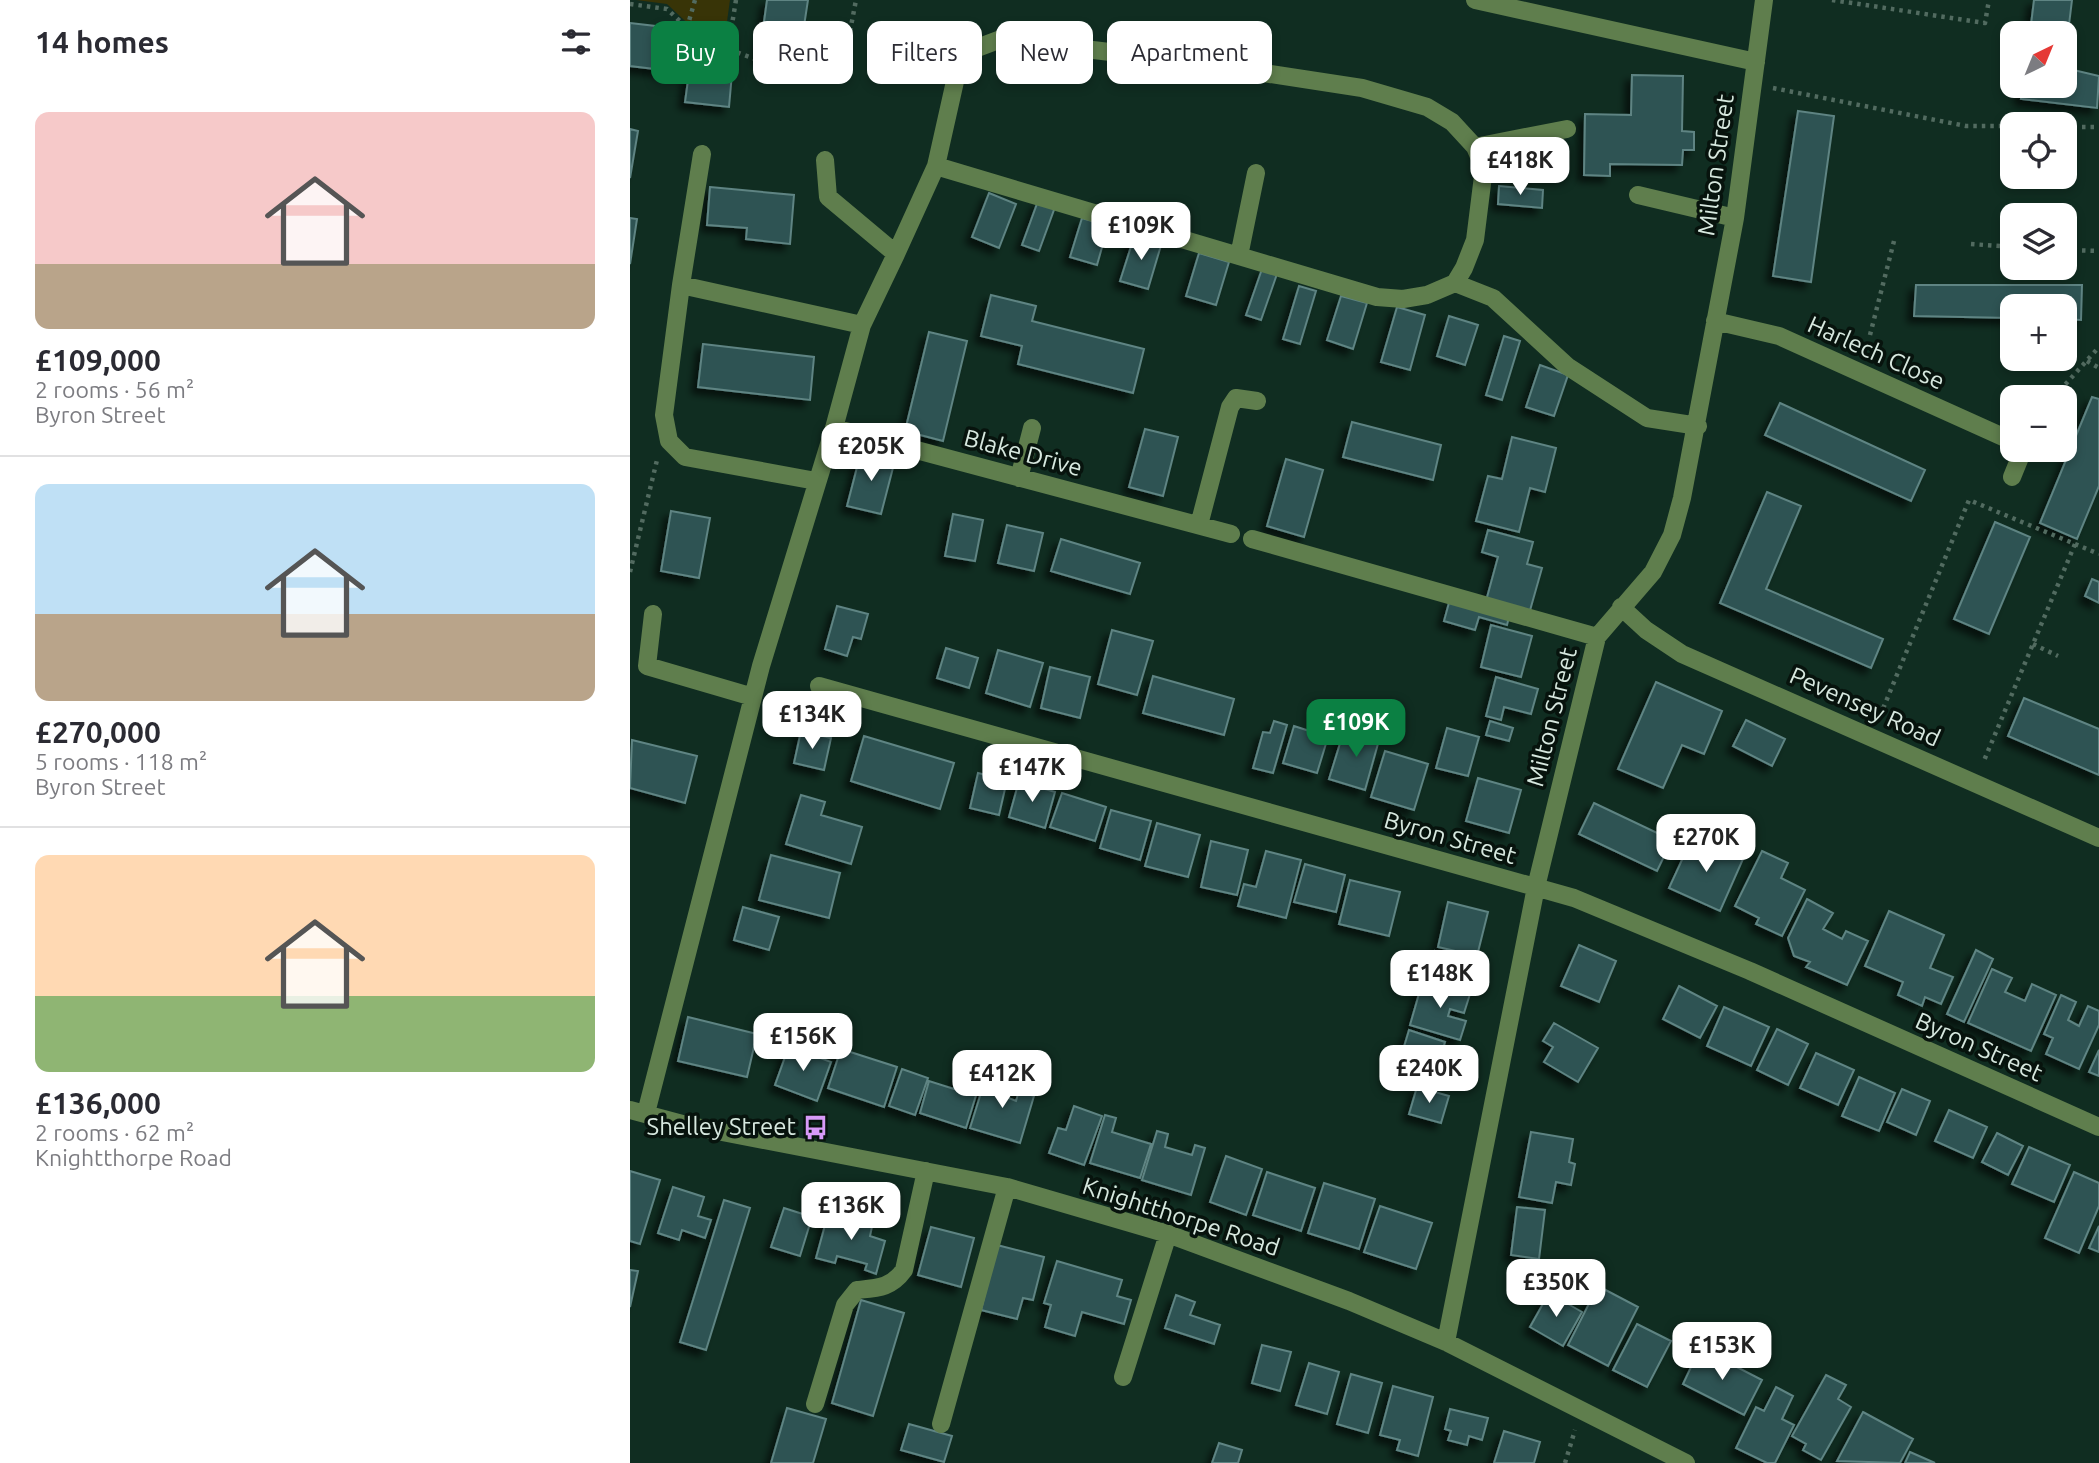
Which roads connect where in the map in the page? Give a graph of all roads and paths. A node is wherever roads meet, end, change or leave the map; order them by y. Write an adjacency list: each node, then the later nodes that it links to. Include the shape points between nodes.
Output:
1 (695, 0): 10 (path)
2 (736, 0): 11 (path)
3 (856, 0): 12 (path)
4 (1475, 0): 13 (street)
5 (1764, 0): 13 (street, Milton Street)
6 (1832, 0): 7 (path, via 1985,23)
7 (1989, 0)
8 (630, 4): 9 (path, via 667,9)
9 (680, 21)
10 (689, 21)
11 (733, 21)
12 (852, 21)
13 (1756, 62): 14 (street, Milton Street)
14 (1752, 83): 15 (path, via 1966,126); 25 (street, Milton Street)
15 (2000, 127)
16 (2077, 127): 17 (path)
17 (2099, 128)
18 (1567, 129): 19 (street)
19 (1475, 147): 22 (street, via 1452,122 1427,107 1362,88 1000,39 969,51 958,68); 33 (street, via 1485,167 1475,240)
20 (702, 154): 34 (street)
21 (825, 160): 31 (street, via 828,197)
22 (936, 166): 31 (street); 32 (street)
23 (1256, 173): 32 (street)
24 (1638, 195): 25 (street)
25 (1735, 218): 35 (street, Milton Street)
26 (1894, 241): 37 (path)
27 (1971, 244): 28 (path)
28 (2000, 246)
29 (2077, 250): 30 (path)
30 (2099, 251)
31 (896, 254): 36 (street)
32 (1239, 256): 33 (street, via 1377,297 1427,295)
33 (1455, 283): 43 (street, via 1493,298 1567,366 1647,418)
34 (681, 285): 36 (street); 46 (street, via 664,415)
35 (1715, 321): 43 (street, Milton Street); 47 (street, Harlech Close, via 1779,336)
36 (862, 325): 44 (street)
37 (1870, 335)
38 (2099, 347): 39 (path)
39 (2087, 361): 40 (path); 41 (path)
40 (2099, 368)
41 (2065, 385)
42 (1257, 401): 52 (street, via 1236,398 1230,407)
43 (1698, 426): 58 (street, Milton Street, via 1672,536 1653,572)
44 (834, 428): 50 (street, Blake Drive); 51 (street)
45 (1032, 428): 50 (street)
46 (668, 435): 51 (street, via 685,457); 57 (path, via 655,464)
47 (2000, 436)
48 (2018, 462): 49 (street)
49 (2012, 477)
50 (1019, 478): 52 (street, Blake Drive)
51 (816, 481): 64 (street)
52 (1199, 525): 53 (street, Blake Drive)
53 (1231, 534)
54 (1252, 539): 60 (street)
55 (2075, 544): 56 (path); 61 (path); 65 (path, via 1969,500)
56 (2099, 554)
57 (630, 572)
58 (1621, 607): 60 (street, Milton Street); 65 (street, Pevensey Road, via 1682,654)
59 (653, 614): 64 (street, via 647,666)
60 (1597, 637): 68 (street, Milton Street)
61 (2033, 645): 62 (path); 66 (path)
62 (2058, 656)
63 (819, 686): 68 (street, Byron Street)
64 (753, 697): 69 (street)
65 (1872, 736): 66 (street, Pevensey Road)
66 (1975, 783): 67 (street, Pevensey Road)
67 (2099, 838)
68 (1536, 887): 70 (street, Byron Street, via 1574,898 1750,971); 74 (street, Milton Street)
69 (638, 1111): 71 (street, Knightthorpe Road, via 686,1125)
70 (2099, 1128)
71 (926, 1171): 72 (street, Knightthorpe Road); 76 (street, via 904,1270 885,1287 857,1290 845,1305)
72 (1007, 1187): 73 (street, Knightthorpe Road); 78 (street)
73 (1168, 1234): 74 (street, Knightthorpe Road); 75 (street)
74 (1446, 1342): 77 (street, Knightthorpe Road)
75 (1123, 1377)
76 (814, 1404)
77 (1582, 1409): 79 (path); 80 (street, Knightthorpe Road)
78 (941, 1424)
79 (1565, 1463)
80 (1686, 1463)

